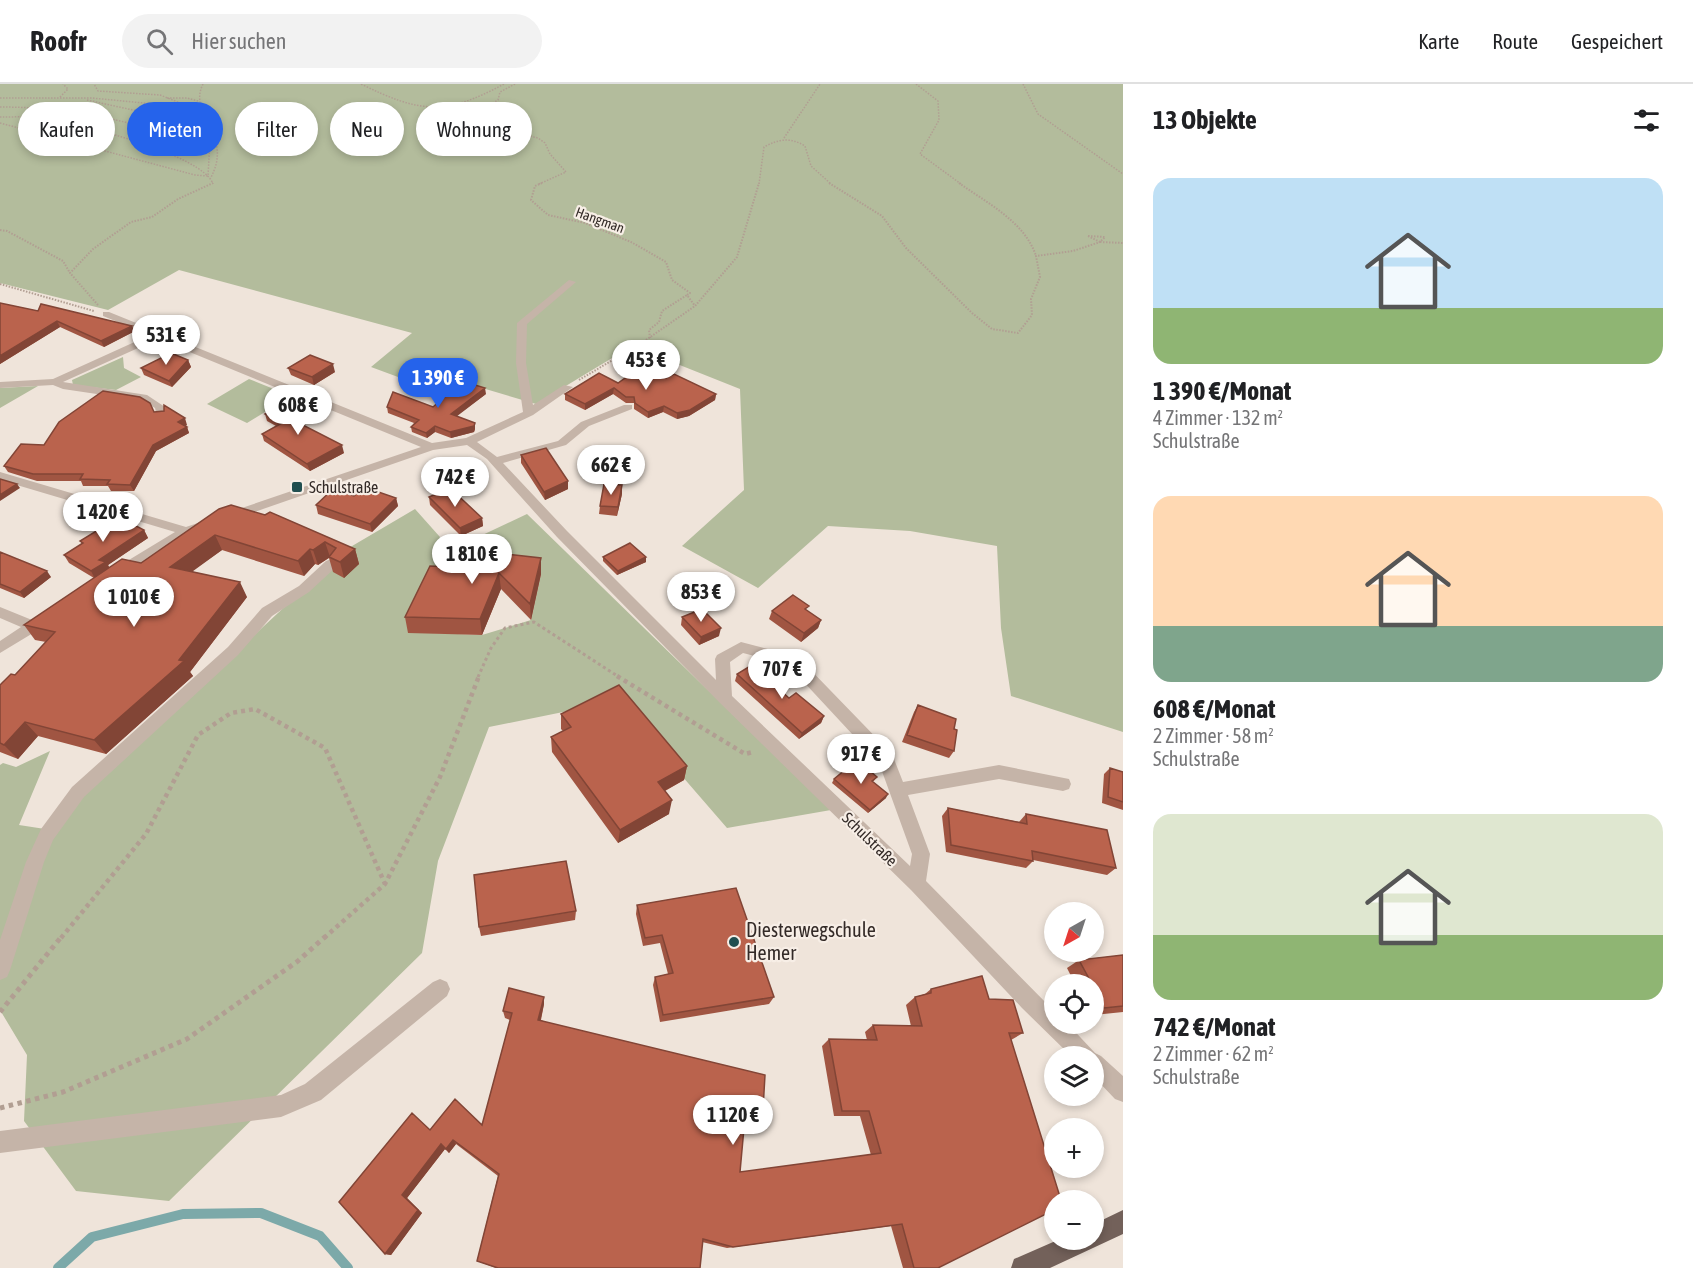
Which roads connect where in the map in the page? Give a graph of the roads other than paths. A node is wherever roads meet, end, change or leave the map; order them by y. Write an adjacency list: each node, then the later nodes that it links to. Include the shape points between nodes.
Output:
1 (572, 282): 8 (street, via 522,323 521,363)
2 (106, 314): 3 (street)
3 (156, 336): 4 (street); 11 (street)
4 (55, 382): 5 (street); 9 (street, via 147,398 160,406)
5 (0, 385)
6 (568, 387): 8 (street)
7 (628, 407): 12 (street, via 585,424 562,443)
8 (529, 413): 10 (street)
9 (161, 414)
10 (468, 441): 11 (street); 12 (street, Schulstraße)
11 (431, 447): 14 (street)
12 (495, 461): 21 (street, Schulstraße)
13 (0, 476): 14 (street)
14 (186, 531): 16 (street)
15 (331, 564): 25 (street, via 304,589 267,612 233,651 78,792 47,835 35,862)
16 (109, 579)
17 (0, 612): 19 (street)
18 (51, 614): 19 (street)
19 (32, 626): 20 (street)
20 (0, 648)
21 (724, 698): 23 (street, via 722,659 741,648 793,661 886,759); 24 (street, Schulstraße)
22 (1063, 784): 23 (street, via 999,772)
23 (897, 790): 24 (street, via 921,854)
24 (917, 884): 27 (street, Schulstraße)
25 (0, 970)
26 (440, 988): 30 (street, via 313,1092 281,1106)
27 (1076, 1046)
28 (1104, 1073): 29 (street)
29 (1123, 1091)
30 (0, 1142)
31 (1123, 1222): 32 (main road)
32 (1104, 1231)
33 (1063, 1250): 34 (main road)
34 (1023, 1268)

